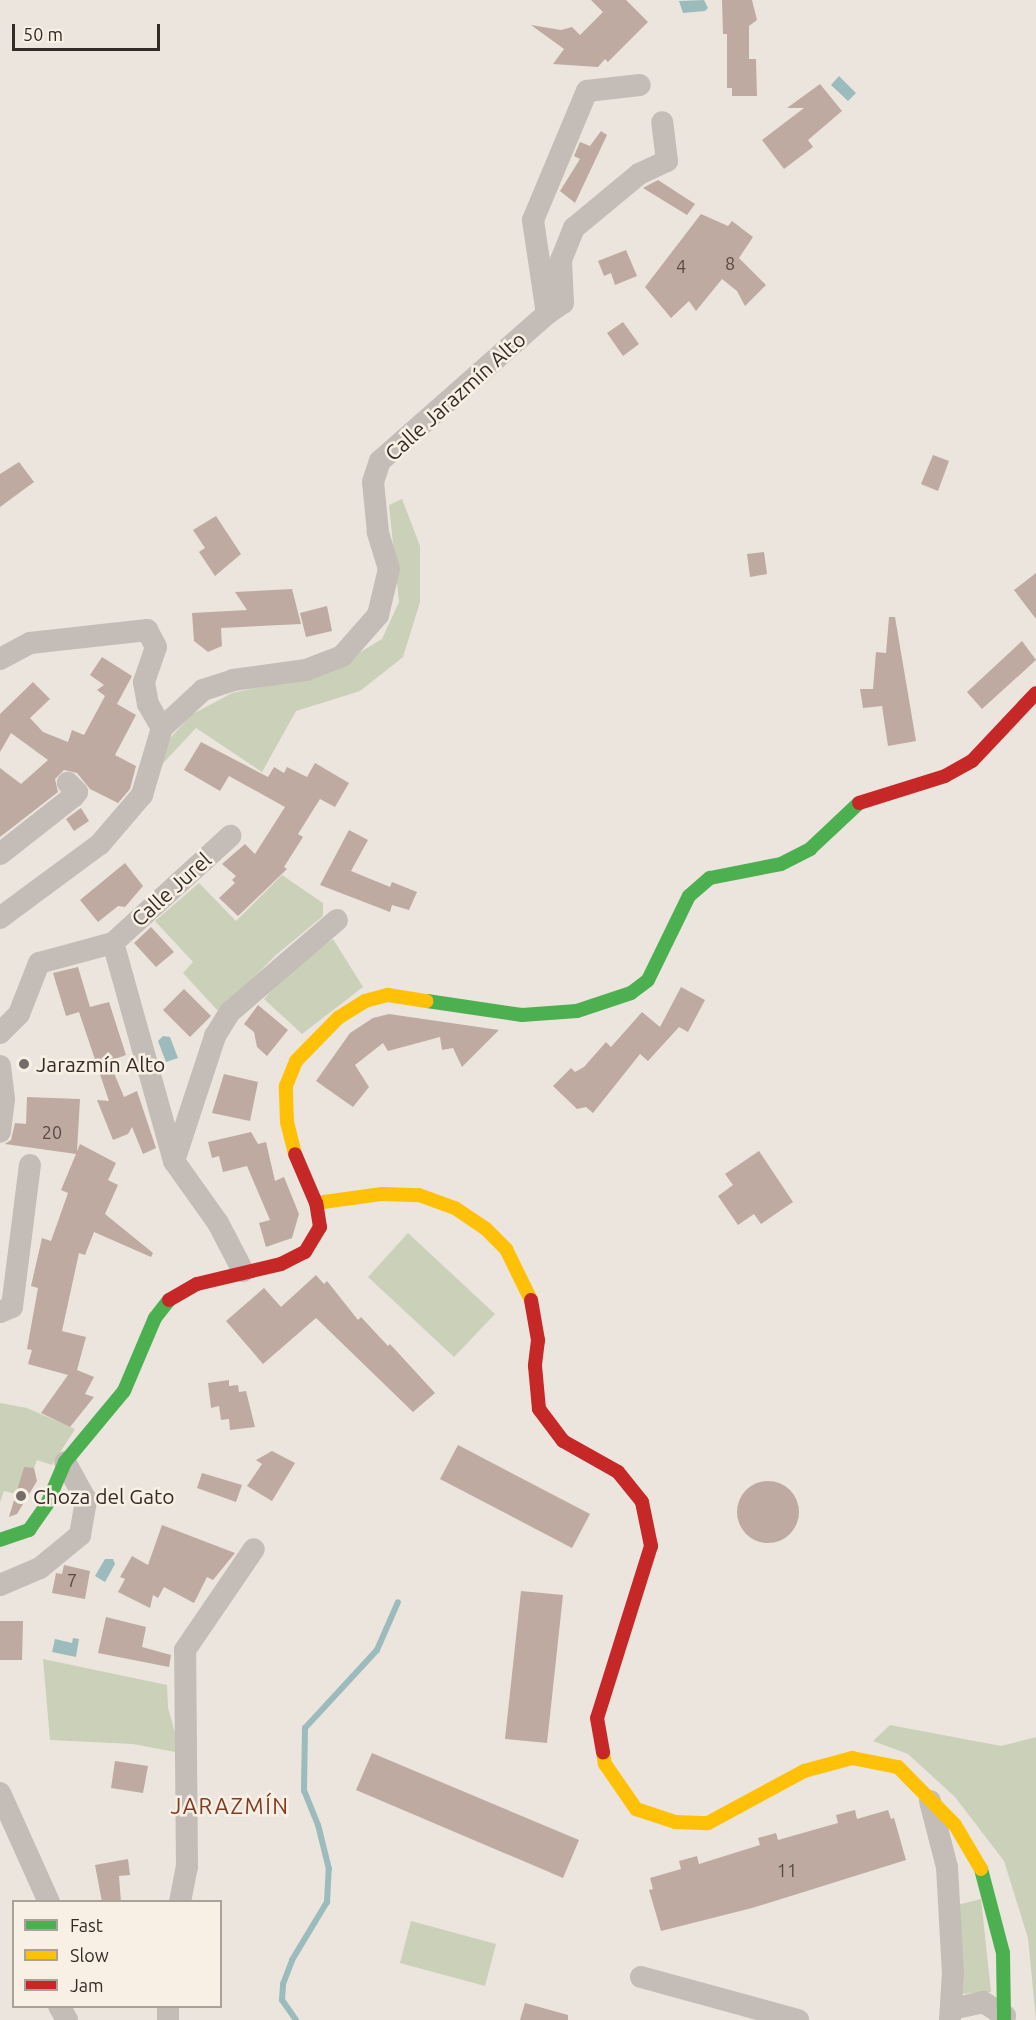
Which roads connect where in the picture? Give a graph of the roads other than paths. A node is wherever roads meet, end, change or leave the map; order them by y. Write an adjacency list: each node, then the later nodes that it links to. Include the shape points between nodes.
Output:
1 (640, 85): 3 (street, via 586,91 533,220)
2 (662, 122): 3 (street, Calle Jarazmín Alto, via 667,161 639,174 574,228 561,260 563,303)
3 (548, 314): 6 (street, Calle Jarazmín Alto, via 380,460 373,482 378,532 389,569 378,615 342,656 306,670 233,680 203,690)
4 (0, 659): 6 (street, via 30,643 147,630 156,647 144,682 148,704)
5 (1036, 693): 18 (street, via 996,738 963,766 945,776 863,800 810,849 781,864 710,878 688,896 648,980 631,993 577,1011 522,1015 388,995 364,1001 338,1018 296,1061 286,1086 287,1122 296,1158)
6 (162, 728): 10 (street, via 142,795 100,844)
7 (68, 783): 9 (street, via 76,792 74,795)
8 (230, 836): 12 (street, Calle Jurel)
9 (0, 854)
10 (0, 918)
11 (337, 920): 16 (street, via 230,1012 215,1036)
12 (112, 943): 13 (street, Calle Jurel, via 39,963 19,1014); 16 (street, Calle Jurel)
13 (0, 1033)
14 (0, 1066): 15 (street, via 4,1099)
15 (0, 1132)
16 (174, 1161): 19 (street, Calle Jurel, via 218,1223)
17 (30, 1165): 20 (street, via 12,1307)
18 (316, 1203): 19 (street, via 320,1227 305,1252 281,1264); 26 (street, via 382,1194 419,1195 455,1208 485,1228 506,1249 534,1308 539,1409 563,1441 618,1472 642,1502 651,1546 597,1718 605,1764 636,1809 675,1822 708,1823 804,1771 852,1758 898,1767)
19 (243, 1271): 21 (street, via 197,1284 170,1299 155,1318 124,1391)
20 (0, 1312)
21 (65, 1462): 22 (street, via 47,1504 29,1530); 24 (street, via 86,1500 80,1534 40,1568)
22 (0, 1540)
23 (254, 1549): 28 (street, via 185,1650 187,1867)
24 (0, 1585)
25 (0, 1793): 27 (street)
26 (928, 1793): 30 (street, via 947,1867); 31 (street, via 955,1825 983,1874 1003,1953)
27 (48, 1900)
28 (180, 1900)
29 (641, 1977): 32 (street)
30 (951, 2015): 31 (street, via 983,2002)
31 (1005, 2018)
32 (798, 2020)

